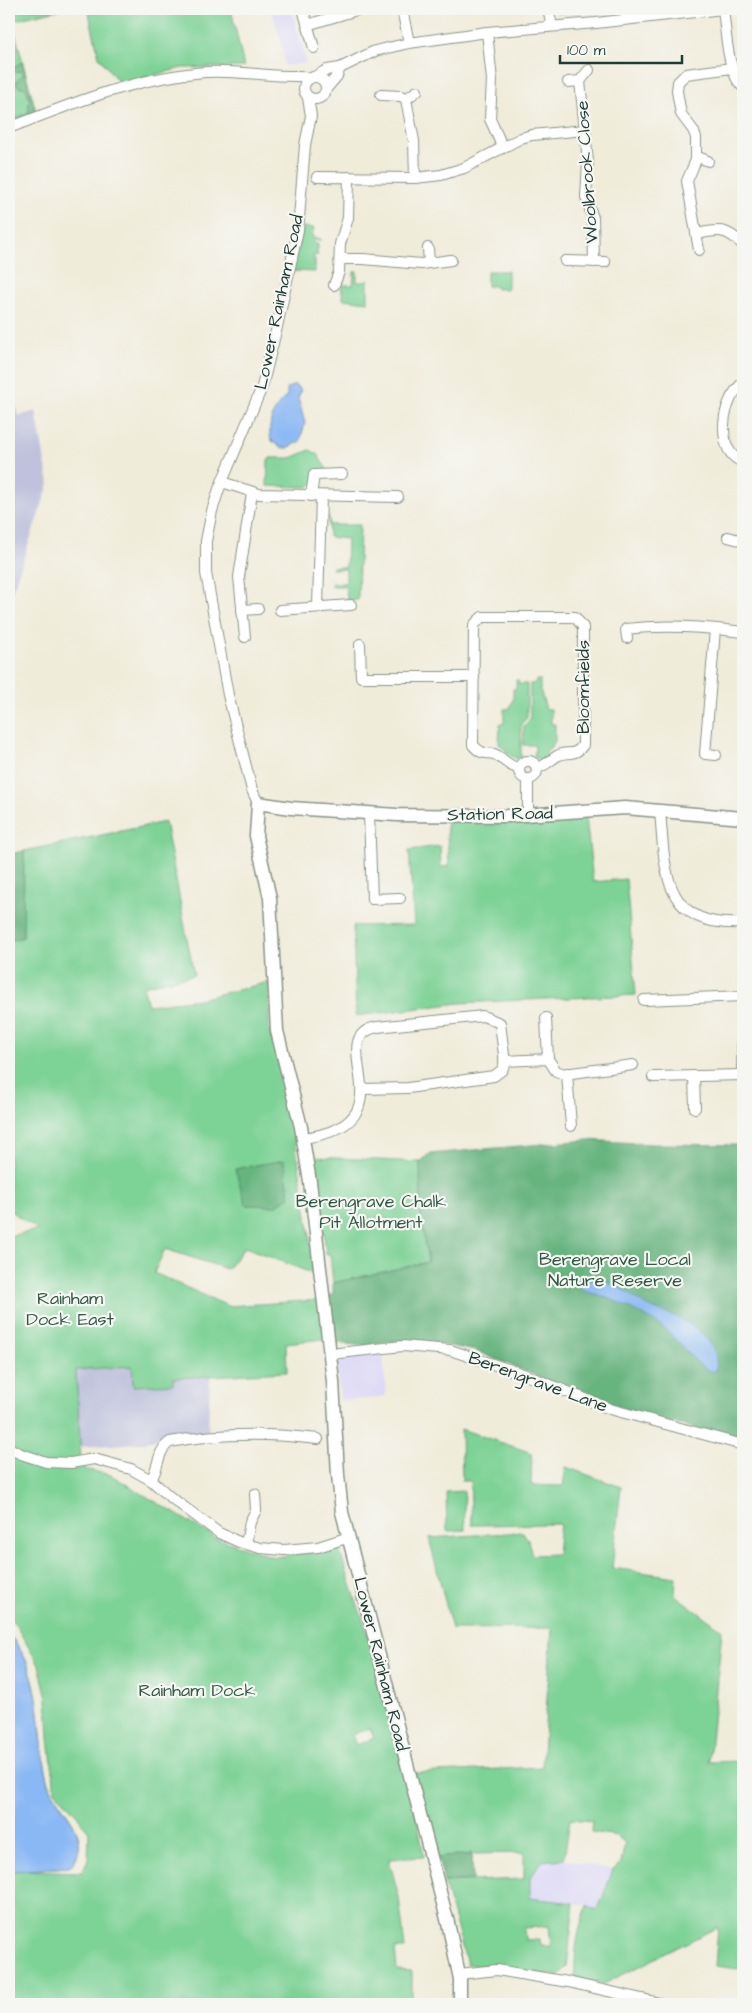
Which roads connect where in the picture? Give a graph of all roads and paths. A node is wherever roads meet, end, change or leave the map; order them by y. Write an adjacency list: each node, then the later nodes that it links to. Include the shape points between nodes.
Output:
1 (303, 9): 6 (street)
2 (360, 9): 6 (street)
3 (402, 9): 9 (street)
4 (548, 9): 7 (street)
5 (723, 9): 7 (street); 12 (street)
6 (308, 25): 10 (street)
7 (552, 26): 8 (street)
8 (487, 32): 9 (street); 27 (street, via 492,80 490,119)
9 (409, 43): 11 (street, via 375,51)
10 (314, 48)
11 (340, 68): 15 (street); 20 (street, Lower Rainham Road, via 338,76)
12 (732, 68): 18 (street); 28 (street, via 690,73 678,82 681,114 695,133)
13 (589, 70): 17 (street, Woolbrook Close)
14 (289, 77): 15 (street); 21 (street); 25 (street, via 208,72 145,80)
15 (312, 78): 20 (street, via 323,80); 21 (street, via 305,82)
16 (568, 82): 17 (street, Woolbrook Close)
17 (580, 82): 26 (street, Woolbrook Close)
18 (743, 87)
19 (417, 91): 23 (street)
20 (324, 93): 21 (street, via 315,100); 24 (street, Lower Rainham Road, via 320,107)
21 (306, 94): 24 (street, Lower Rainham Road)
22 (381, 95): 23 (street, via 401,96)
23 (406, 100): 32 (street, via 414,141)
24 (311, 116): 47 (street, Lower Rainham Road, via 305,145 298,230 272,349 255,406)
25 (9, 128)
26 (585, 130): 27 (street, via 532,135); 40 (street, Woolbrook Close, via 588,162 586,197 593,218)
27 (503, 148): 32 (street, via 457,171)
28 (696, 156): 29 (street); 33 (street, via 687,181)
29 (708, 161)
30 (317, 177): 31 (street)
31 (348, 178): 32 (street); 37 (street, via 348,212 340,244)
32 (415, 178)
33 (697, 234): 34 (street, via 719,229); 36 (street)
34 (743, 245)
35 (428, 248): 42 (street)
36 (700, 250)
37 (340, 259): 42 (street); 43 (street)
38 (451, 260): 42 (street)
39 (564, 261): 40 (street, Woolbrook Close)
40 (594, 262): 41 (street, Woolbrook Close)
41 (605, 262)
42 (429, 263)
43 (334, 285)
44 (743, 382): 45 (street, via 730,401 725,437 730,453)
45 (743, 462)
46 (342, 474): 49 (street, via 314,475)
47 (222, 482): 48 (street); 68 (street, Lower Rainham Road, via 207,533 206,573 233,716)
48 (252, 493): 49 (street); 56 (street, via 240,570)
49 (316, 496): 50 (street); 54 (street)
50 (398, 497)
51 (728, 537): 52 (street)
52 (743, 541)
53 (351, 605): 54 (street)
54 (318, 607): 57 (street)
55 (258, 608): 56 (street)
56 (242, 610): 60 (street)
57 (280, 610)
58 (715, 629): 59 (street); 61 (street, via 642,627 626,629); 64 (street, via 705,754)
59 (743, 632)
60 (245, 636)
61 (627, 638)
62 (360, 644): 63 (street, via 361,677)
63 (474, 677): 65 (street, Bloomfields, via 474,625 482,617 575,617 580,621 583,627 582,745 574,753 559,755 547,765); 66 (street, Bloomfields, via 473,745 480,753 497,755 508,765)
64 (716, 755)
65 (536, 768): 66 (street, Bloomfields, via 528,761); 67 (street, Bloomfields, via 534,776)
66 (519, 769): 67 (street, Bloomfields, via 521,776)
67 (528, 779): 71 (street)
68 (258, 803): 70 (main road, Station Road); 88 (main road, Lower Rainham Road, via 256,836 270,898 277,1031)
69 (660, 810): 71 (main road, Station Road, via 625,808); 72 (main road, Station Road); 74 (street, via 667,878 675,896 702,920)
70 (370, 814): 71 (main road, Station Road); 73 (street, via 372,899)
71 (528, 815)
72 (743, 818)
73 (400, 898)
74 (743, 924)
75 (743, 998): 76 (street); 82 (street)
76 (644, 1000)
77 (546, 1018): 78 (street)
78 (548, 1059): 79 (street); 81 (street, via 556,1071)
79 (504, 1061): 85 (street, via 502,1070 494,1076 408,1088); 85 (street, via 500,1023 483,1016 375,1028 362,1033 356,1045)
80 (633, 1064): 81 (street)
81 (567, 1074): 87 (street)
82 (743, 1075): 83 (street)
83 (694, 1076): 84 (street); 86 (street)
84 (653, 1077)
85 (362, 1088): 88 (street, via 357,1110 347,1124 329,1134)
86 (695, 1108)
87 (571, 1126)
88 (303, 1138): 89 (main road, Lower Rainham Road)
89 (330, 1354): 91 (street, Berengrave Lane, via 403,1346 450,1350 523,1374 610,1409); 95 (main road, Lower Rainham Road, via 338,1474)
90 (318, 1439): 93 (street, via 246,1435 170,1442 162,1449)
91 (743, 1445)
92 (9, 1448): 93 (street, via 46,1462 71,1464 99,1460 126,1467)
93 (151, 1480): 96 (street, via 219,1533)
94 (256, 1494): 96 (street, via 256,1510)
95 (349, 1540): 96 (street, via 284,1550); 97 (main road, Lower Rainham Road)
96 (246, 1544)
97 (459, 1974): 98 (main road, Lower Rainham Road); 99 (street, via 497,1970)
98 (460, 2004)
99 (664, 2004)

